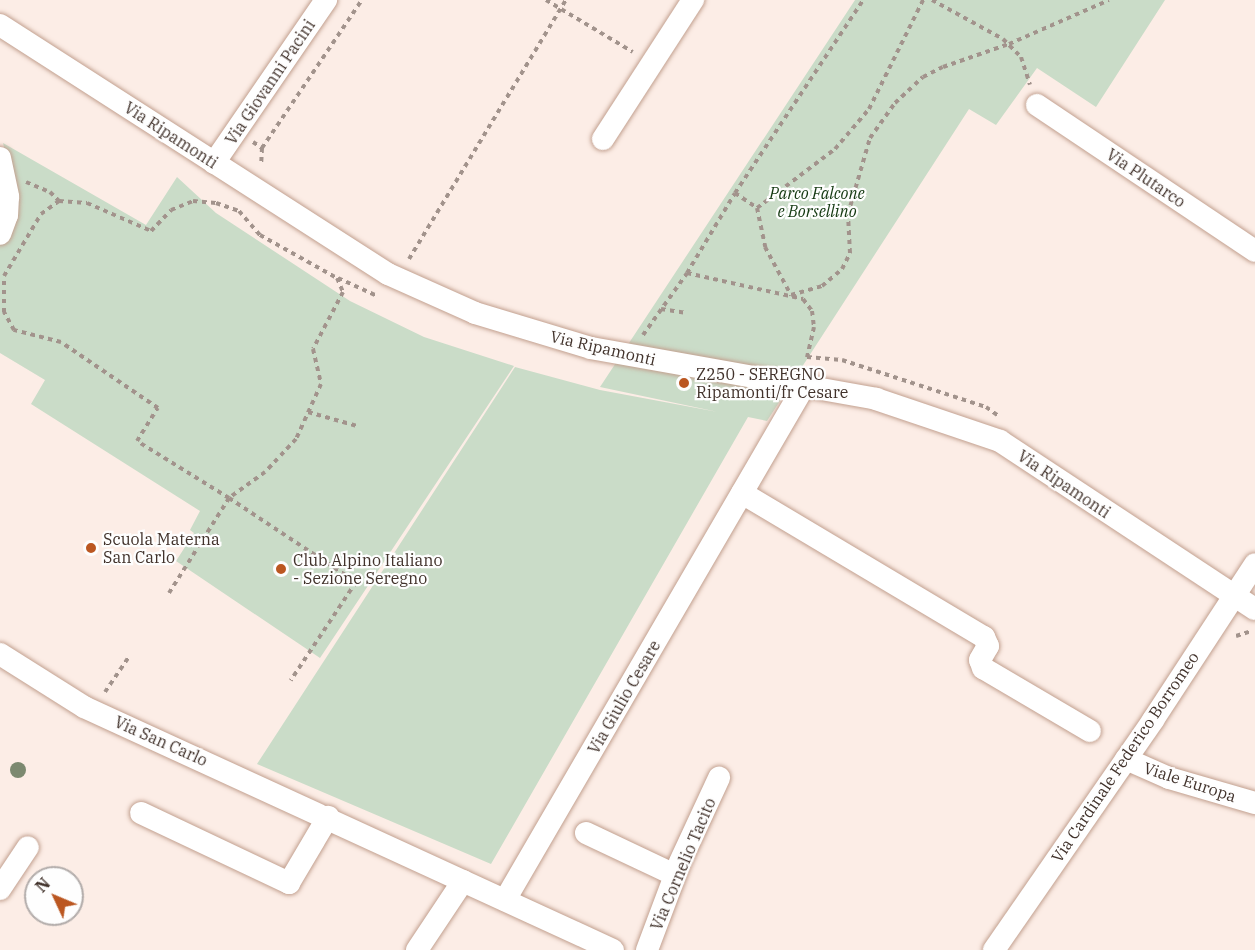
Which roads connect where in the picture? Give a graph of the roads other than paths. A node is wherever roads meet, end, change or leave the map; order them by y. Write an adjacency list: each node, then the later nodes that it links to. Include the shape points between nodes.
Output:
1 (326, 0): 6 (street, Via Giovanni Pacini)
2 (693, 0): 5 (street)
3 (0, 25): 6 (street, Via Ripamonti)
4 (1037, 105): 9 (street, Via Plutarco)
5 (603, 139)
6 (214, 163): 10 (street, Via Ripamonti, via 388,274 475,314 591,348)
7 (3, 168): 8 (street, via 8,206)
8 (0, 234)
9 (1255, 251)
10 (803, 388): 11 (street, Via Giulio Cesare); 13 (street, Via Ripamonti, via 876,399 1000,441)
11 (742, 493): 16 (street, via 984,637 988,646 980,660 983,668); 27 (street, Via Giulio Cesare)
12 (1255, 564): 13 (street, Via Cardinale Federico Borromeo)
13 (1234, 596): 14 (street, Via Ripamonti); 17 (street, Via Cardinale Federico Borromeo)
14 (1255, 609)
15 (0, 654): 21 (street, Via San Carlo, via 93,711)
16 (1089, 731)
17 (1126, 759): 19 (street, Viale Europa, via 1169,778); 31 (street, Via Cardinale Federico Borromeo)
18 (719, 778): 24 (street, Via Cornelio Tacito)
19 (1255, 802)
20 (141, 813): 21 (street, via 289,883)
21 (328, 817): 25 (street, Via San Carlo)
22 (586, 833): 24 (street)
23 (28, 847): 26 (street)
24 (675, 875): 30 (street, Via Cornelio Tacito)
25 (463, 881): 27 (street, Via San Carlo); 28 (street)
26 (0, 889)
27 (505, 900): 29 (street, Via San Carlo)
28 (417, 950)
29 (613, 950)
30 (648, 950)
31 (994, 950)

